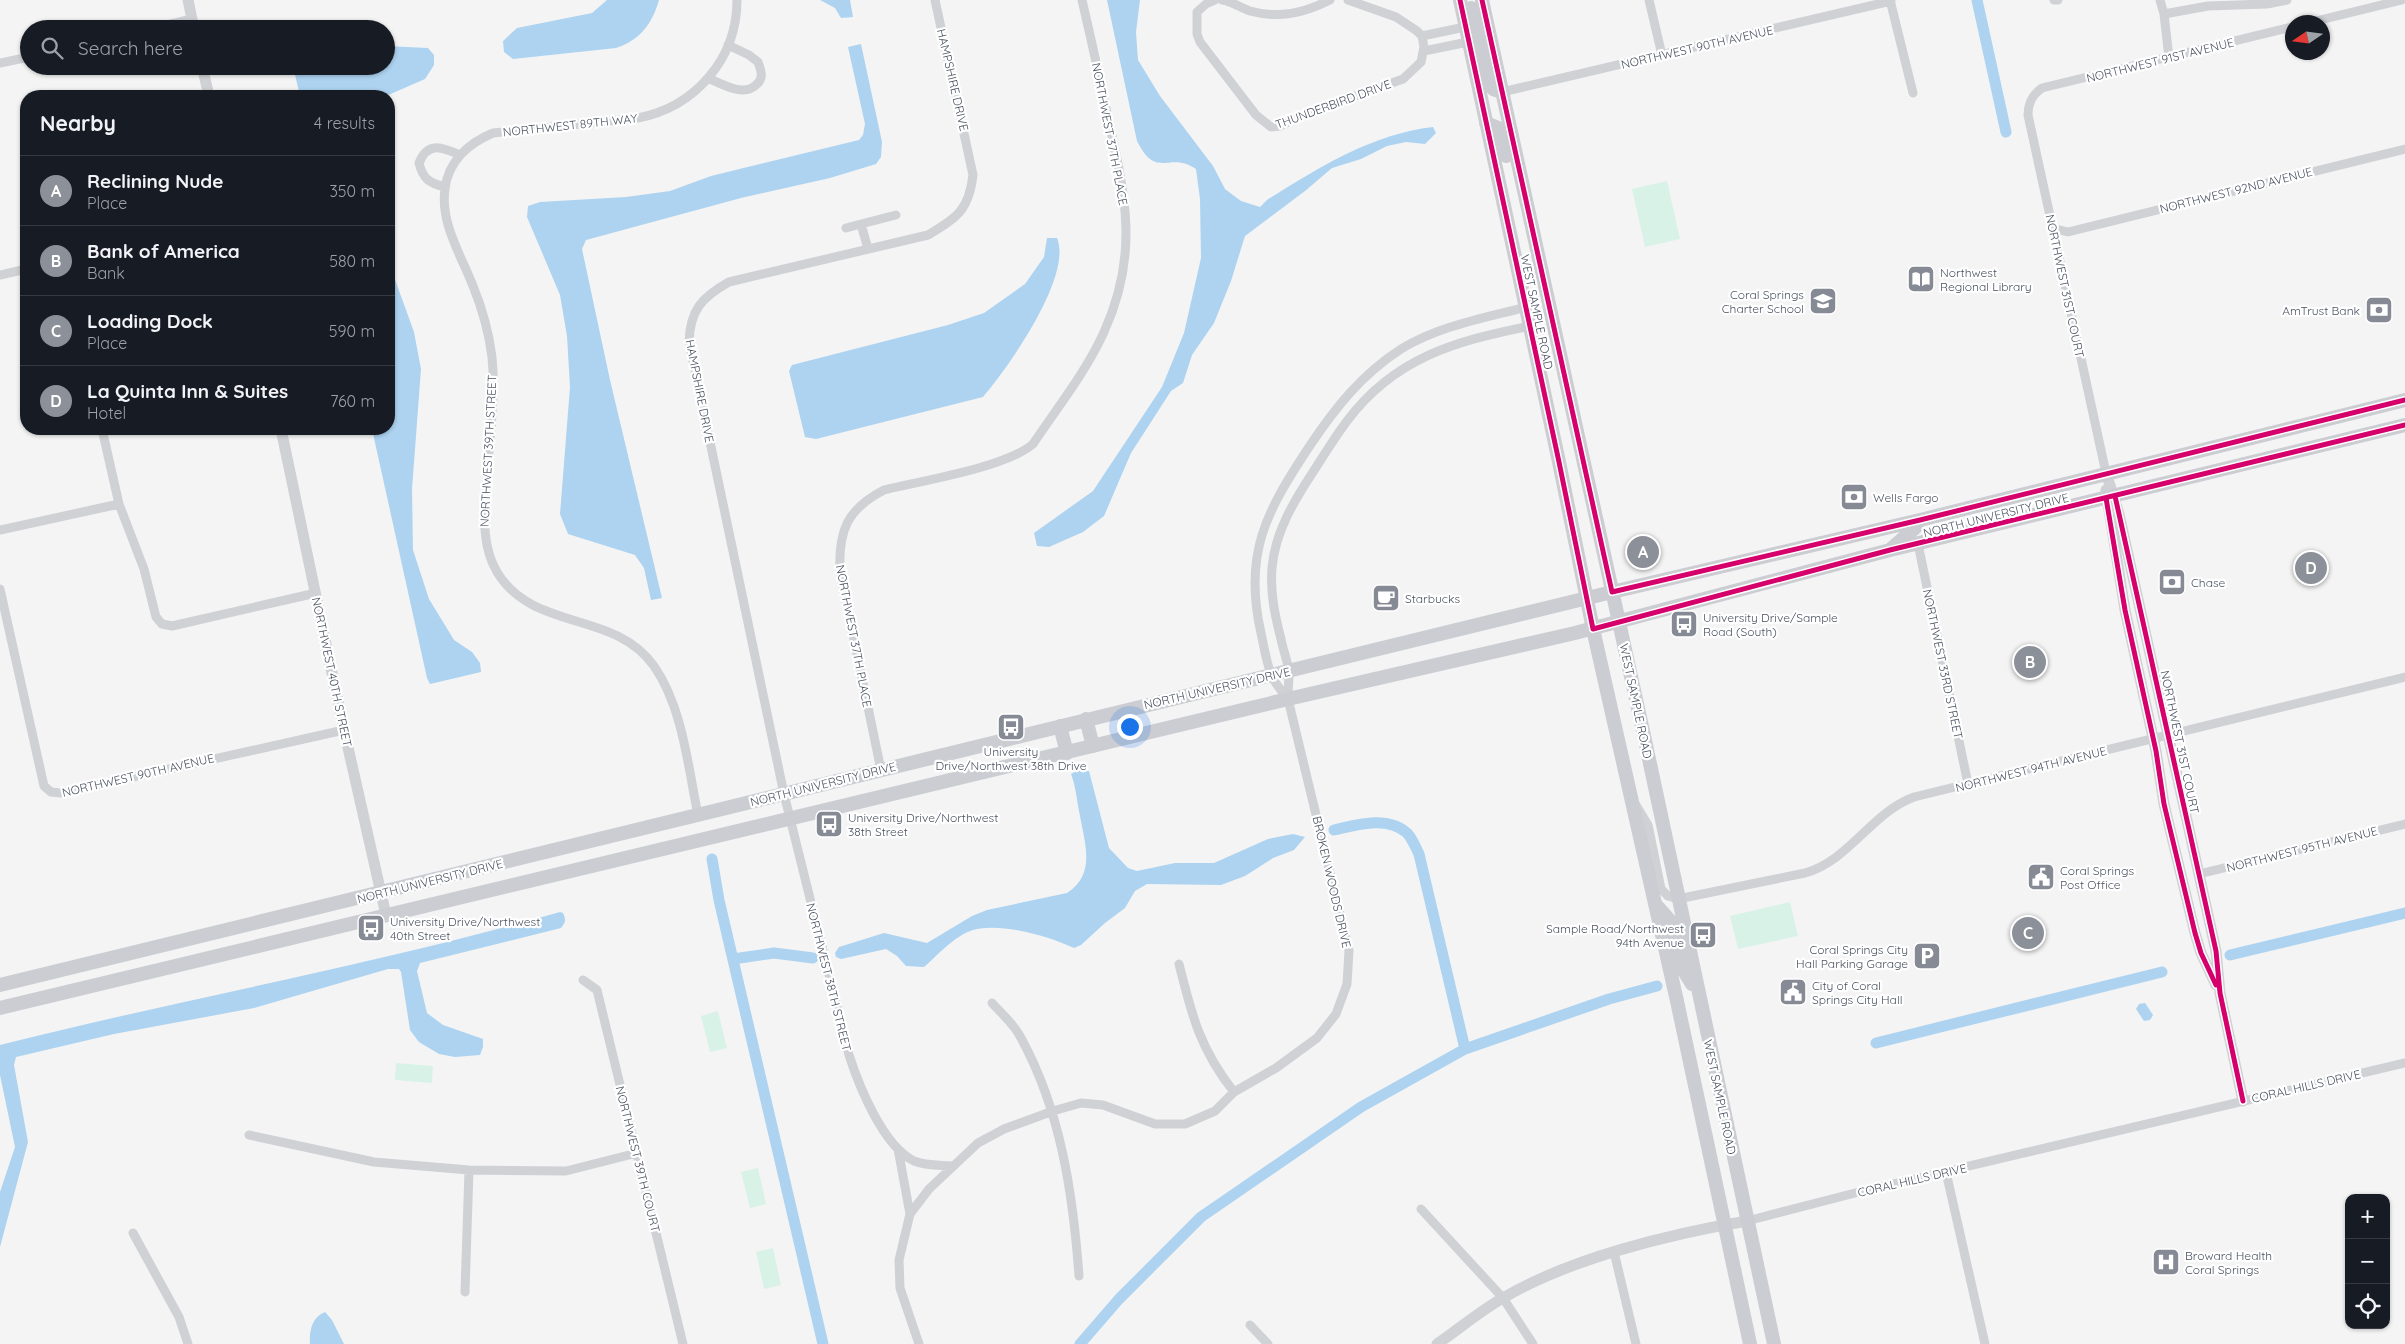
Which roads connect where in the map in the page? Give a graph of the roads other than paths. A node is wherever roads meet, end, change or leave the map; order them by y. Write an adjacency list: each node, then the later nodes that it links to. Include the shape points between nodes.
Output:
1 (188, 0): 19 (street)
2 (737, 0): 24 (street, NORTHWEST 89TH WAY)
3 (935, 0): 48 (street, HAMPSHIRE DRIVE, via 974,175 971,194 962,210 928,235)
4 (1082, 0): 90 (street, NORTHWEST 37TH PLACE, via 1126,203 1127,253 1122,278 1115,304 1092,356 1025,452 1000,462 884,490 868,498 847,523 839,551 840,572)
5 (1215, 0): 25 (street, THUNDERBIRD DRIVE, via 1197,12 1200,42 1256,116 1271,127 1403,79 1421,62)
6 (1222, 0): 7 (street, via 1252,12 1287,15 1304,12)
7 (1330, 0)
8 (1348, 0): 22 (street, via 1396,17)
9 (1460, 0): 20 (main road, WEST SAMPLE ROAD)
10 (1469, 0): 33 (main road, via 1487,79 1493,89)
11 (1482, 0): 33 (main road, WEST SAMPLE ROAD)
12 (1649, 0): 26 (street)
13 (1890, 0): 26 (street, NORTHWEST 90TH AVENUE); 34 (street)
14 (2160, 0): 17 (street)
15 (2287, 0): 17 (street, via 2208,6)
16 (2402, 0): 18 (street)
17 (2164, 14): 27 (street)
18 (2330, 18)
19 (192, 20)
20 (1465, 27): 22 (street); 23 (main road, WEST SAMPLE ROAD)
21 (2285, 30): 27 (street, NORTHWEST 91ST AVENUE)
22 (1422, 36): 25 (street)
23 (1468, 42): 25 (street); 36 (main road, WEST SAMPLE ROAD)
24 (728, 45): 31 (street, NORTHWEST 89TH WAY); 31 (street, via 758,62 761,77 758,84 749,90 736,90)
25 (1424, 51)
26 (1662, 55): 33 (street, NORTHWEST 90TH AVENUE)
27 (2169, 58): 35 (street, NORTHWEST 91ST AVENUE, via 2042,88)
28 (20, 59): 29 (street)
29 (0, 63)
30 (204, 75): 32 (street)
31 (708, 78): 38 (street, NORTHWEST 89TH WAY, via 682,101 649,116 493,132)
32 (208, 90)
33 (1502, 92): 46 (main road, WEST SAMPLE ROAD)
34 (1913, 93)
35 (2032, 98): 44 (street, NORTHWEST 31ST COURT, via 2028,115)
36 (1486, 123): 46 (main road, via 1498,128 1519,214); 51 (main road, WEST SAMPLE ROAD)
37 (2405, 149): 45 (street, NORTHWEST 92ND AVENUE)
38 (460, 155): 39 (street, NORTHWEST 89TH WAY); 39 (street, via 438,147 422,155 419,163 424,178)
39 (445, 187): 40 (street, NORTHWEST 89TH WAY)
40 (444, 201): 94 (street, NORTHWEST 39TH STREET, via 449,228 482,310 492,357 484,516 487,550 509,589 525,602 607,631 642,652 654,666 672,703)
41 (896, 215): 42 (street)
42 (861, 224): 43 (street); 48 (street)
43 (846, 228)
44 (2052, 228): 45 (street, NORTHWEST 92ND AVENUE); 47 (street, NORTHWEST 31ST COURT)
45 (2068, 232): 47 (street)
46 (1535, 241): 72 (main road, WEST SAMPLE ROAD)
47 (2056, 244): 61 (street, NORTHWEST 31ST COURT)
48 (868, 249): 92 (street, HAMPSHIRE DRIVE, via 729,282 710,292 697,307 690,326 689,342)
49 (20, 271): 50 (street)
50 (0, 276)
51 (1526, 307): 52 (main road, WEST SAMPLE ROAD); 53 (street, BROKEN WOODS DRIVE, via 1472,320)
52 (1530, 326): 54 (street, BROKEN WOODS DRIVE, via 1475,338); 74 (main road, WEST SAMPLE ROAD)
53 (1426, 336): 54 (street); 56 (street, BROKEN WOODS DRIVE, via 1371,371)
54 (1433, 352): 57 (street, BROKEN WOODS DRIVE, via 1382,384)
55 (2405, 400): 61 (main road, NORTH UNIVERSITY DRIVE)
56 (1333, 411): 57 (street); 64 (street, BROKEN WOODS DRIVE)
57 (1346, 421): 66 (street, BROKEN WOODS DRIVE)
58 (2405, 424): 62 (main road, NORTH UNIVERSITY DRIVE)
59 (103, 435): 63 (street)
60 (282, 435): 73 (street, NORTHWEST 40TH STREET)
61 (2106, 473): 62 (street, NORTHWEST 31ST COURT); 65 (main road, NORTH UNIVERSITY DRIVE)
62 (2110, 497): 69 (main road, NORTH UNIVERSITY DRIVE); 86 (street, NORTHWEST 31ST COURT); 87 (street, NORTHWEST 31ST COURT, via 2127,618)
63 (119, 504): 68 (street); 73 (street, via 144,568 156,617 162,624 172,626)
64 (1272, 507): 66 (street); 77 (street, BROKEN WOODS DRIVE, via 1256,556 1255,600)
65 (1938, 515): 67 (main road, NORTH UNIVERSITY DRIVE); 69 (main road, via 1919,536)
66 (1285, 518): 75 (street, BROKEN WOODS DRIVE, via 1272,565)
67 (1920, 520): 70 (main road); 72 (main road, NORTH UNIVERSITY DRIVE)
68 (0, 530)
69 (1918, 544): 70 (main road, NORTH UNIVERSITY DRIVE); 91 (street, NORTHWEST 33RD STREET)
70 (1890, 550): 76 (main road, NORTH UNIVERSITY DRIVE)
71 (0, 590): 85 (street, NORTHWEST 90TH AVENUE, via 44,786 51,792 61,793)
72 (1612, 592): 74 (main road, NORTH UNIVERSITY DRIVE); 76 (main road, WEST SAMPLE ROAD)
73 (316, 593): 85 (street, NORTHWEST 40TH STREET)
74 (1587, 598): 78 (main road, WEST SAMPLE ROAD); 79 (main road, NORTH UNIVERSITY DRIVE)
75 (1276, 622): 77 (street); 79 (street, BROKEN WOODS DRIVE)
76 (1619, 622): 78 (main road, NORTH UNIVERSITY DRIVE); 99 (main road, WEST SAMPLE ROAD)
77 (1259, 626): 80 (street, BROKEN WOODS DRIVE)
78 (1593, 629): 82 (main road, NORTH UNIVERSITY DRIVE); 93 (main road, WEST SAMPLE ROAD)
79 (1289, 671): 80 (main road, NORTH UNIVERSITY DRIVE); 82 (street, BROKEN WOODS DRIVE)
80 (1271, 675): 82 (street, BROKEN WOODS DRIVE); 83 (main road, NORTH UNIVERSITY DRIVE)
81 (2405, 677): 86 (street, NORTHWEST 94TH AVENUE)
82 (1288, 699): 88 (main road, NORTH UNIVERSITY DRIVE); 110 (street, BROKEN WOODS DRIVE, via 1349,951 1347,984 1336,1014 1317,1038 1276,1068)
83 (1086, 719): 84 (main road, NORTH UNIVERSITY DRIVE); 88 (main road)
84 (1060, 726): 89 (main road); 90 (main road, NORTH UNIVERSITY DRIVE)
85 (344, 730): 98 (street, NORTHWEST 40TH STREET)
86 (2168, 735): 87 (street, NORTHWEST 94TH AVENUE); 97 (street, NORTHWEST 31ST COURT)
87 (2153, 739): 91 (street, NORTHWEST 94TH AVENUE); 105 (street, NORTHWEST 31ST COURT, via 2164,804 2186,897 2201,953)
88 (1093, 746): 89 (main road, NORTH UNIVERSITY DRIVE)
89 (1067, 753): 95 (main road, NORTH UNIVERSITY DRIVE)
90 (881, 770): 92 (main road, NORTH UNIVERSITY DRIVE)
91 (1968, 784): 99 (street, NORTHWEST 94TH AVENUE, via 1907,800 1823,867)
92 (784, 794): 94 (main road, NORTH UNIVERSITY DRIVE); 95 (street, NORTHWEST 38TH STREET)
93 (1631, 796): 99 (street, via 1648,824 1660,889); 100 (main road, WEST SAMPLE ROAD)
94 (698, 815): 98 (main road, NORTH UNIVERSITY DRIVE)
95 (790, 819): 101 (main road, NORTH UNIVERSITY DRIVE); 114 (street, NORTHWEST 38TH STREET, via 858,1084)
96 (2405, 824): 97 (street, NORTHWEST 95TH AVENUE)
97 (2199, 874): 105 (street, NORTHWEST 31ST COURT, via 2216,951)
98 (381, 894): 101 (street, NORTHWEST 40TH STREET); 104 (main road, NORTH UNIVERSITY DRIVE)
99 (1678, 899): 106 (main road, WEST SAMPLE ROAD)
100 (1656, 905): 106 (main road, via 1671,922 1681,966); 122 (main road, WEST SAMPLE ROAD)
101 (386, 915): 108 (main road, NORTH UNIVERSITY DRIVE)
102 (1179, 964): 110 (street, via 1194,1024 1203,1045)
103 (583, 980): 115 (street, NORTHWEST 39TH COURT, via 597,990)
104 (0, 985)
105 (2220, 993): 111 (street, NORTHWEST 31ST COURT)
106 (1698, 996): 121 (main road, WEST SAMPLE ROAD)
107 (992, 1003): 112 (street, via 1021,1036)
108 (0, 1008)
109 (2405, 1063): 111 (street, CORAL HILLS DRIVE)
110 (1234, 1092): 112 (street, BROKEN WOODS DRIVE, via 1215,1112 1186,1124 1156,1124 1103,1105 1081,1103)
111 (2243, 1100): 118 (street, CORAL HILLS DRIVE)
112 (1053, 1111): 116 (street, BROKEN WOODS DRIVE, via 1004,1129 978,1143); 125 (street, via 1074,1216)
113 (249, 1134): 117 (street, via 374,1162)
114 (898, 1149): 116 (street, NORTHWEST 38TH STREET, via 914,1161); 120 (street, NORTHWEST 38TH STREET)
115 (637, 1153): 117 (street, via 566,1171); 130 (street, NORTHWEST 39TH COURT)
116 (952, 1166): 120 (street, NORTHWEST 38TH STREET)
117 (469, 1170): 126 (street)
118 (1946, 1172): 121 (street, CORAL HILLS DRIVE); 138 (street)
119 (1420, 1209): 127 (street)
120 (910, 1214): 131 (street, NORTHWEST 38TH STREET, via 899,1260 900,1288)
121 (1747, 1221): 122 (street, CORAL HILLS DRIVE); 137 (main road, WEST SAMPLE ROAD)
122 (1724, 1224): 124 (street, CORAL HILLS DRIVE); 136 (main road, WEST SAMPLE ROAD)
123 (133, 1233): 129 (street, via 179,1317)
124 (1614, 1252): 127 (street, CORAL HILLS DRIVE, via 1568,1268); 135 (street)
125 (1079, 1276)
126 (465, 1292)
127 (1503, 1298): 133 (street, CORAL HILLS DRIVE); 134 (street)
128 (1250, 1325): 132 (street)
129 (188, 1344)
130 (683, 1344)
131 (918, 1344)
132 (1268, 1344)
133 (1437, 1344)
134 (1533, 1344)
135 (1636, 1344)
136 (1750, 1344)
137 (1774, 1344)
138 (1985, 1344)

